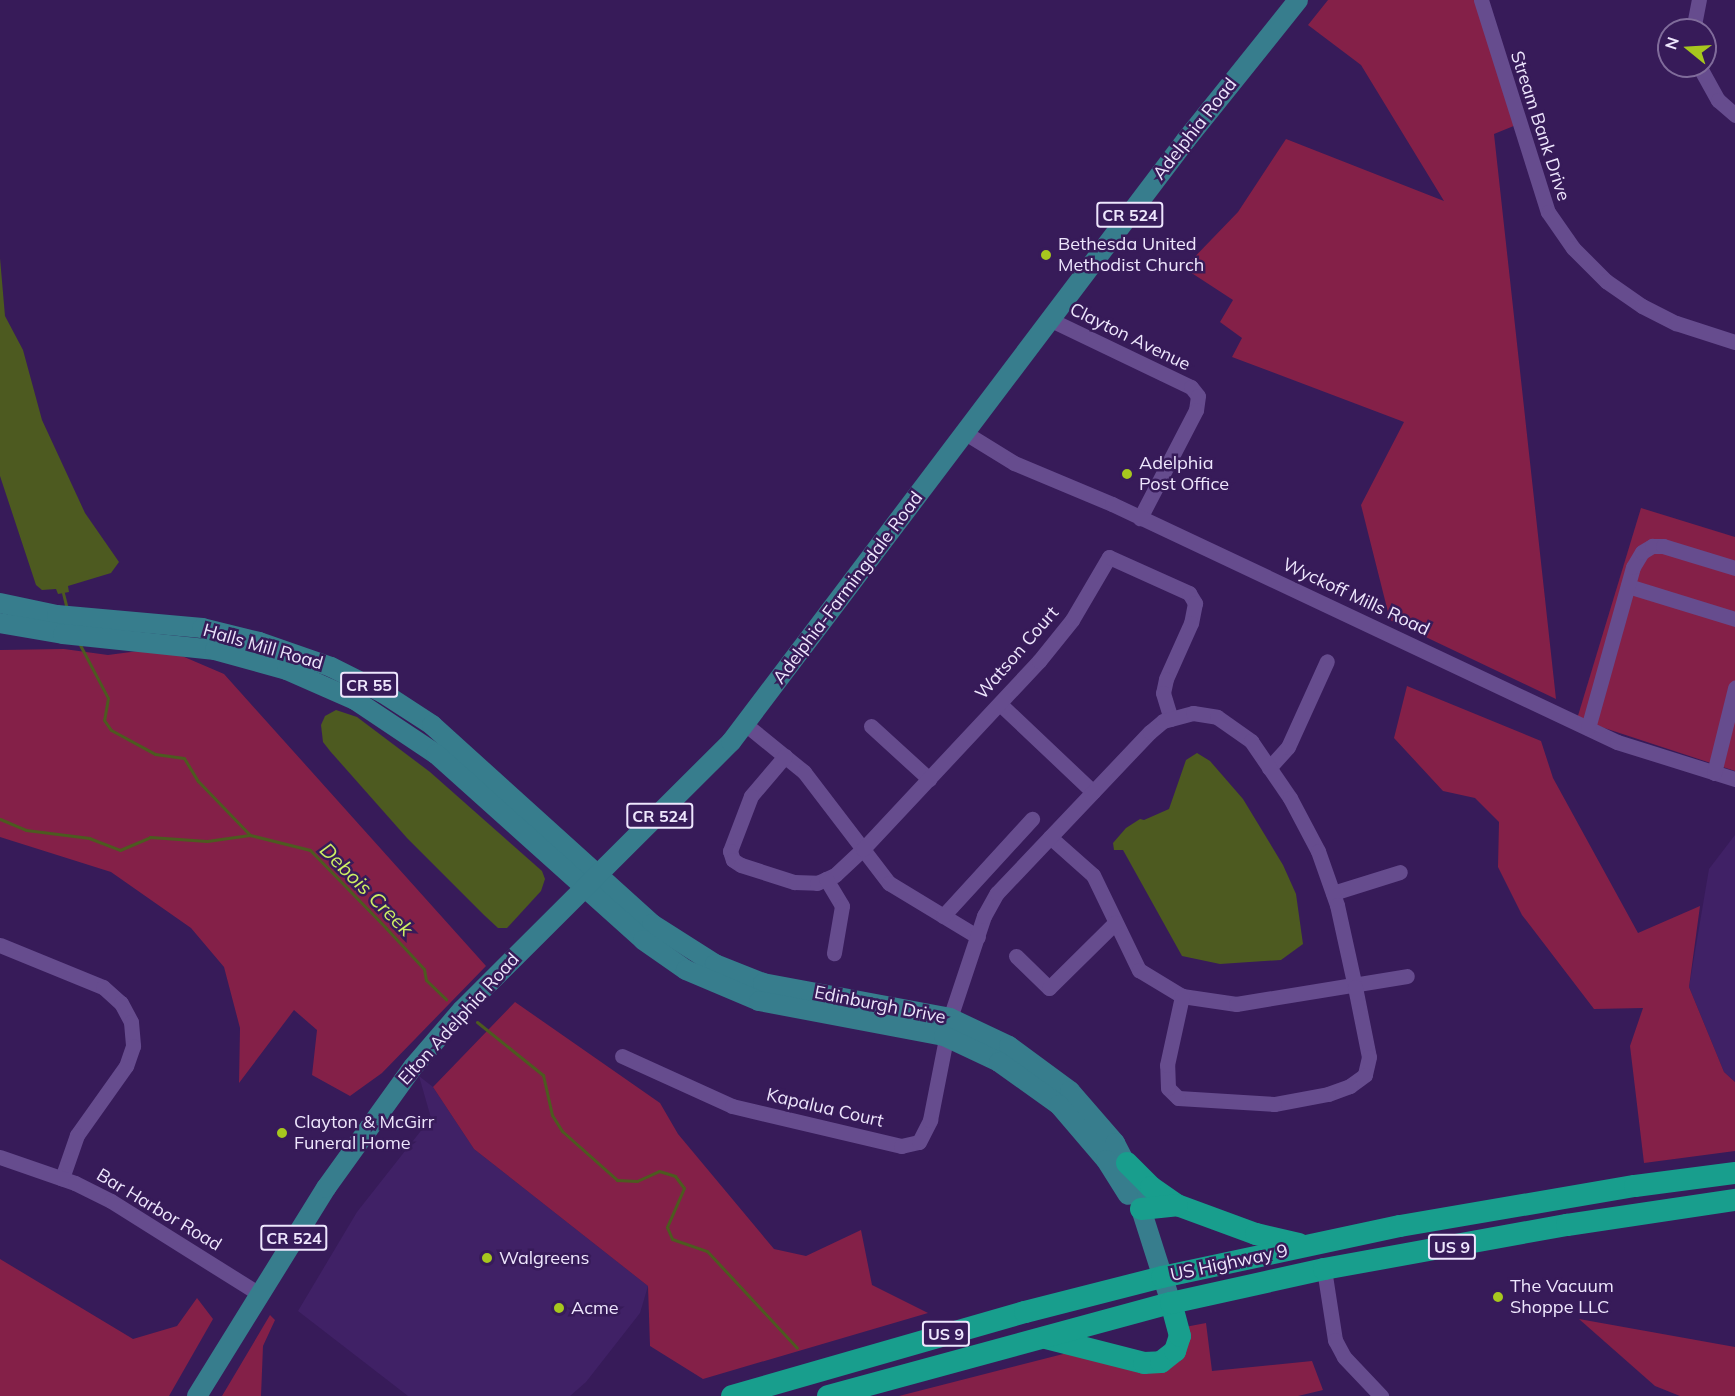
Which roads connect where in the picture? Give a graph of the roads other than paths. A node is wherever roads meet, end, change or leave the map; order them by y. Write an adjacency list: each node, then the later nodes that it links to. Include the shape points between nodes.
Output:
1 (1298, 0): 7 (main road, Adelphia Road / CR 524, via 1186,140)
2 (1481, 0): 8 (street, Stream Bank Drive, via 1548,212 1573,248 1606,281 1642,306 1676,323)
3 (1699, 0): 4 (street)
4 (1695, 18)
5 (1706, 78): 6 (street, via 1718,100)
6 (1735, 115)
7 (1051, 320): 9 (main road, Adelphia Road / CR 524); 10 (street, Clayton Avenue, via 1191,387 1198,396 1196,410)
8 (1735, 342)
9 (967, 434): 10 (street, Wyckoff Mills Road, via 1014,463); 20 (main road, Adelphia-Farmingdale Road / CR 524)
10 (1140, 518): 22 (street, Wyckoff Mills Road)
11 (1735, 568): 12 (street, via 1652,546 1637,558)
12 (1628, 586): 14 (street); 22 (street)
13 (0, 603): 34 (main road, Halls Mill Road / CR 55, via 57,615 211,630 274,646 345,673 383,693 440,732)
14 (1735, 619)
15 (0, 623): 36 (main road, Halls Mill Road / CR 55, via 238,655 287,670 345,696 397,724 436,754)
16 (1327, 661): 25 (street, via 1288,747)
17 (1735, 688): 26 (street)
18 (1000, 704): 19 (street, Watson Court, via 1072,620 1109,557 1189,593 1195,603 1191,623 1165,686); 27 (street, Watson Court); 29 (street)
19 (1171, 719): 25 (street, via 1193,713 1217,717 1251,741); 29 (street, via 1150,732)
20 (745, 724): 23 (main road, Adelphia-Farmingdale Road / CR 524); 24 (street)
21 (871, 726): 27 (street)
22 (1588, 728): 26 (street, Wyckoff Mills Road, via 1637,749)
23 (731, 742): 34 (main road, Elton Adelphia Road / CR 524)
24 (785, 756): 32 (street, via 804,772); 35 (street, via 751,796 730,851 733,860 794,882 817,883)
25 (1269, 768): 37 (street, via 1318,851)
26 (1714, 772): 28 (street, Wyckoff Mills Road)
27 (929, 779): 32 (street, Watson Court)
28 (1735, 779)
29 (1093, 792): 31 (street)
30 (1032, 819): 38 (street)
31 (1050, 837): 39 (street, via 1093,875); 40 (street, via 997,894)
32 (863, 849): 35 (street, Watson Court); 38 (street, via 889,883)
33 (1400, 872): 37 (street)
34 (600, 873): 36 (main road, Elton Adelphia Road / CR 524); 47 (main road, Edinburgh Drive, via 664,934 715,964 763,983)
35 (826, 879): 42 (street, via 842,906)
36 (586, 888): 47 (main road, Edinburgh Drive, via 664,956 732,992); 59 (main road, Elton Adelphia Road / CR 524, via 462,1010 412,1067 360,1138)
37 (1333, 893): 45 (street)
38 (943, 916): 40 (street)
39 (1115, 923): 43 (street, via 1049,988); 46 (street, via 1140,970)
40 (978, 937): 47 (street)
41 (0, 945): 52 (street, via 103,987 121,1003 131,1022 133,1046 126,1066 77,1135)
42 (834, 953)
43 (1016, 956)
44 (1407, 976): 45 (street)
45 (1355, 987): 46 (street, via 1236,1004); 46 (street, via 1369,1057 1365,1076 1328,1094 1274,1104 1194,1102 1178,1098 1168,1088 1167,1065)
46 (1182, 996)
47 (947, 1027): 48 (street, Kapalua Court, via 930,1120 919,1142 901,1146 732,1106); 50 (main road, Edinburgh Drive, via 1009,1046 1070,1090 1102,1125); 55 (main road, Edinburgh Drive, via 1059,1106 1090,1139)
48 (622, 1056)
49 (0, 1157): 52 (street, Bar Harbor Road)
50 (1127, 1163): 54 (highway, via 1151,1187); 55 (main road, Edinburgh Drive, via 1142,1195)
51 (1735, 1173): 56 (highway, US Highway 9 / US 9, via 1635,1185)
52 (62, 1178): 59 (street, Bar Harbor Road, via 111,1201)
53 (1735, 1200): 57 (highway, US Highway 9 / US 9, via 1567,1225)
54 (1177, 1204): 55 (highway); 56 (highway, via 1257,1234)
55 (1141, 1209): 58 (main road, Edinburgh Drive)
56 (1306, 1246): 58 (highway, US Highway 9 / US 9)
57 (1324, 1269): 60 (highway, US Highway 9 / US 9); 65 (street, via 1335,1340 1344,1357)
58 (1162, 1277): 60 (main road, Edinburgh Drive); 63 (highway, US Highway 9 / US 9)
59 (259, 1294): 62 (main road, Elton Adelphia Road / CR 524)
60 (1171, 1303): 61 (highway, US Highway 9 / US 9); 61 (highway, via 1180,1336 1175,1351 1161,1362 1144,1363)
61 (1042, 1336): 64 (highway, US Highway 9 / US 9, via 949,1366)
62 (197, 1396)
63 (732, 1396)
64 (828, 1396)
65 (1380, 1396)

